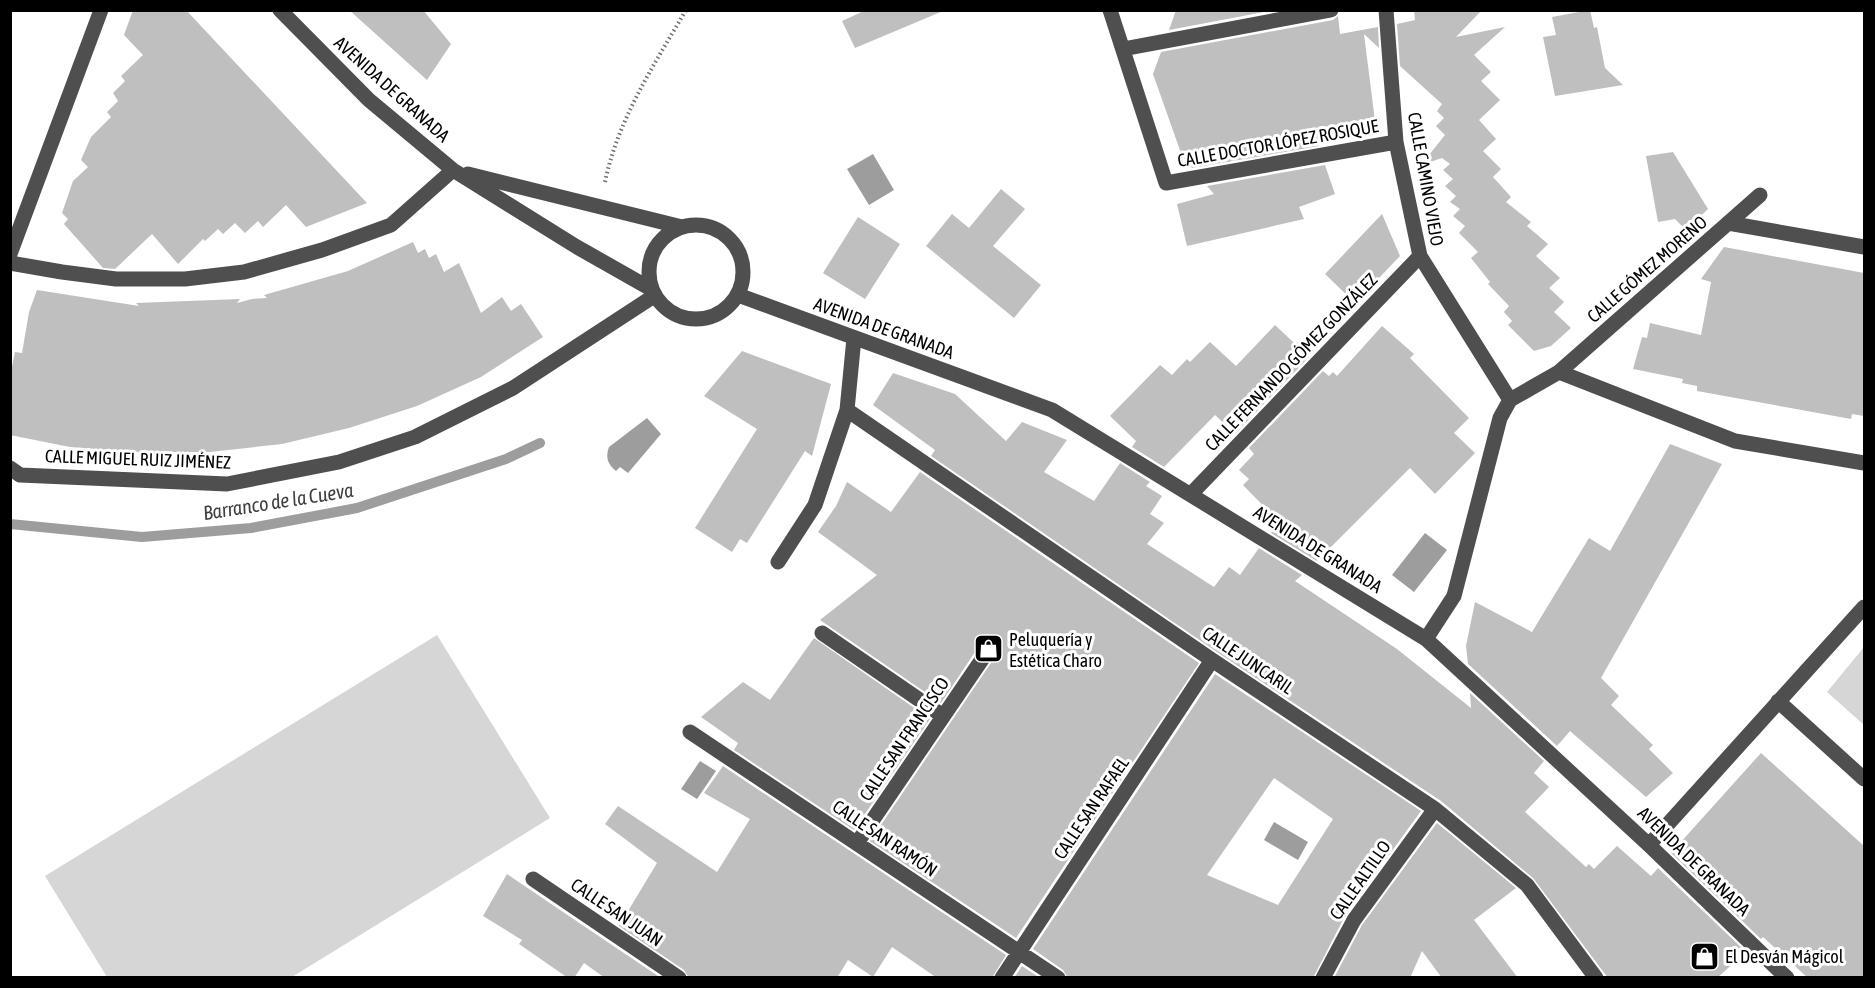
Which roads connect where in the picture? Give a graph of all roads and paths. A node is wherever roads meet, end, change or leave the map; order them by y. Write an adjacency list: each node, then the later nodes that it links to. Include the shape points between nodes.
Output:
1 (101, 10): 15 (street)
2 (280, 10): 9 (street, AVENIDA DE GRANADA, via 369,100)
3 (686, 10): 11 (path, via 632,103 608,168)
4 (1110, 10): 7 (street)
5 (1331, 10): 7 (street)
6 (1386, 10): 8 (street, CALLE CAMINO VIEJO)
7 (1123, 49): 8 (street, CALLE DOCTOR LÓPEZ ROSIQUE, via 1166,183)
8 (1396, 142): 16 (street, CALLE CAMINO VIEJO)
9 (453, 170): 11 (street, AVENIDA DE GRANADA); 17 (street, via 391,225 244,272 185,279 116,279); 18 (street, AVENIDA DE GRANADA)
10 (1760, 195): 12 (street, CALLE GÓMEZ MORENO)
11 (600, 208): 13 (street, AVENIDA DE GRANADA)
12 (1728, 224): 14 (street); 21 (street, CALLE GÓMEZ MORENO)
13 (682, 227): 18 (street, via 656,246 648,277); 19 (street, via 709,227 723,233 738,249 744,272)
14 (1864, 247)
15 (10, 254)
16 (1420, 256): 22 (street, CALLE CAMINO VIEJO); 26 (street, CALLE FERNANDO GÓMEZ GONZÁLEZ)
17 (10, 262)
18 (652, 292): 19 (street, via 664,308 683,318 700,320 719,314); 25 (street, CALLE MIGUEL RUIZ JIMÉNEZ, via 513,388 415,437 339,462 227,484 20,475)
19 (738, 295): 20 (street, AVENIDA DE GRANADA)
20 (854, 338): 23 (street); 26 (street, AVENIDA DE GRANADA, via 1052,410)
21 (1559, 372): 22 (street, CALLE GÓMEZ MORENO); 24 (street, via 1735,441)
22 (1510, 400): 30 (street, via 1500,418 1454,596)
23 (847, 410): 27 (street, via 815,505); 32 (street, CALLE JUNCARIL)
24 (1864, 463)
25 (10, 468)
26 (1191, 494): 30 (street, AVENIDA DE GRANADA)
27 (778, 562)
28 (1864, 607): 33 (street)
29 (822, 633): 34 (street)
30 (1426, 639): 39 (street, AVENIDA DE GRANADA)
31 (983, 658): 34 (street, CALLE SAN FRANCISCO)
32 (1212, 660): 37 (street, CALLE JUNCARIL); 41 (street, CALLE SAN RAFAEL)
33 (1778, 702): 36 (street); 39 (street)
34 (944, 716): 38 (street, CALLE SAN FRANCISCO)
35 (690, 732): 38 (street, CALLE SAN RAMÓN)
36 (1864, 779)
37 (1435, 809): 45 (street, CALLE ALTILLO, via 1354,920); 46 (street, CALLE JUNCARIL, via 1527,885)
38 (856, 843): 41 (street, CALLE SAN RAMÓN)
39 (1649, 844): 47 (street, AVENIDA DE GRANADA)
40 (533, 879): 42 (street, CALLE SAN JUAN)
41 (1019, 952): 43 (street, CALLE SAN RAFAEL); 44 (street, CALLE SAN RAMÓN)
42 (679, 978)
43 (1002, 978)
44 (1058, 978)
45 (1323, 978)
46 (1596, 978)
47 (1787, 978)

